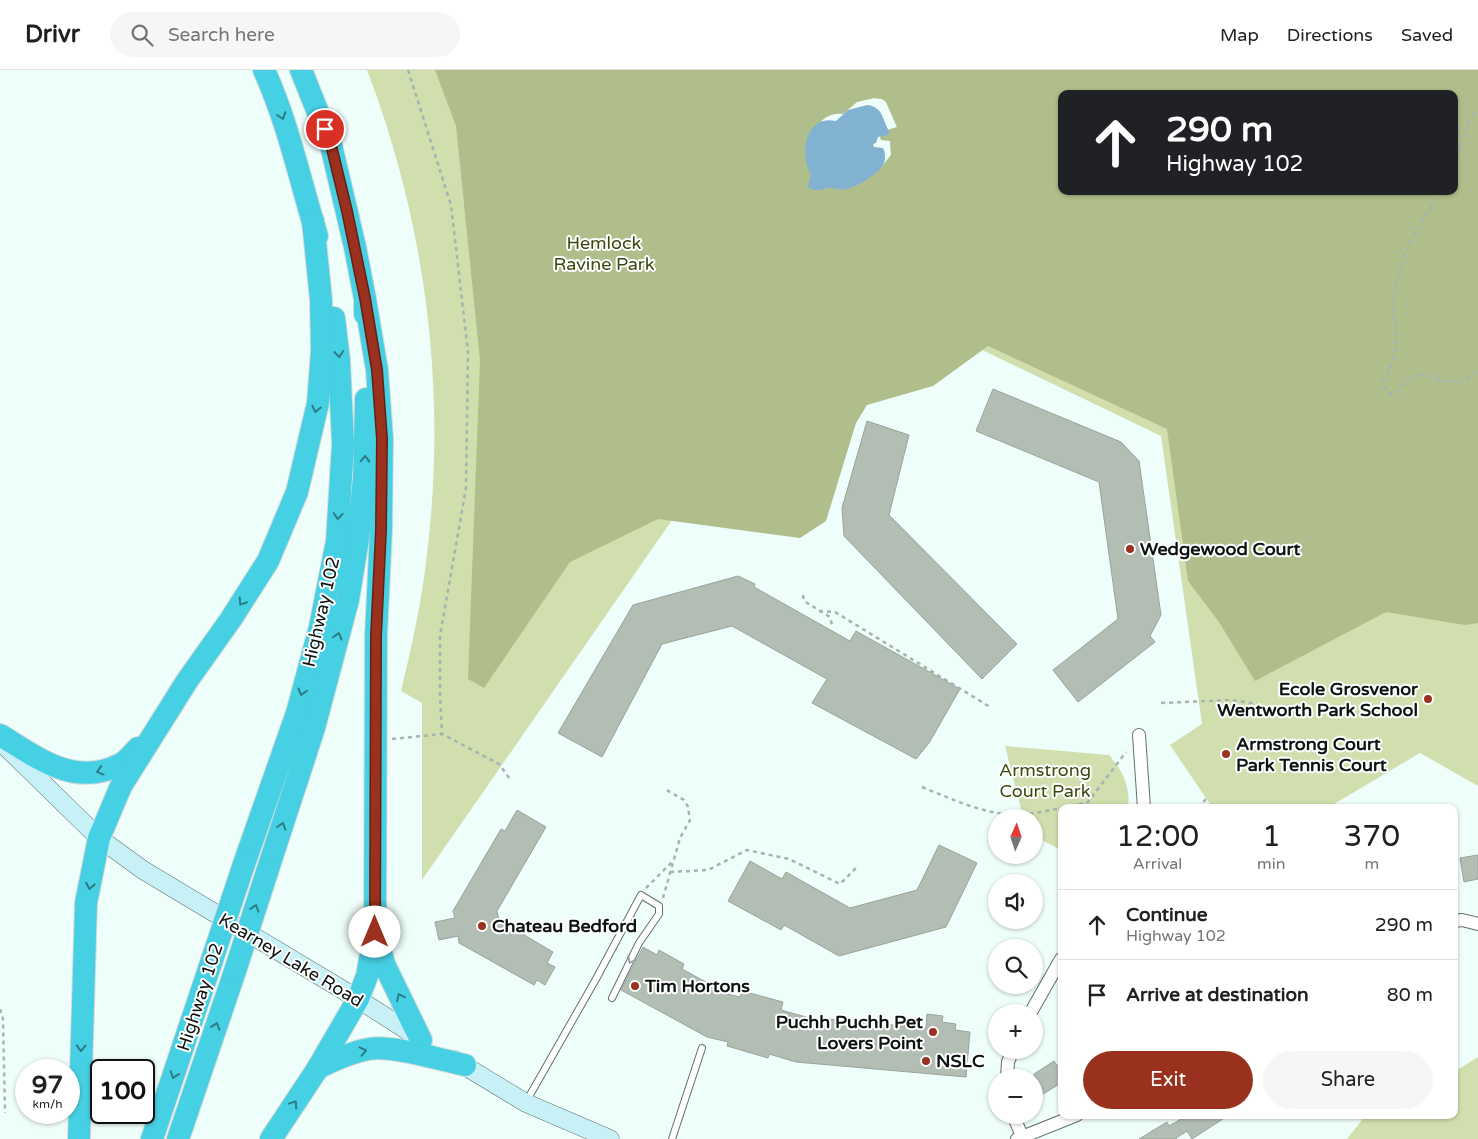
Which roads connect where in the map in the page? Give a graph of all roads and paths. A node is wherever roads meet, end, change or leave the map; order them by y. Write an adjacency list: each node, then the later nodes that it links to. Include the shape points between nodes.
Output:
1 (264, 70): 7 (highway, Highway 102, one-way to 7, via 300,172)
2 (301, 70): 8 (highway, Highway 102, via 331,145)
3 (408, 70): 17 (path, via 451,205 468,352 466,488 440,636)
4 (1478, 111): 5 (path, via 1467,123)
5 (1458, 152)
6 (1437, 195): 9 (path, via 1402,261 1393,305 1397,329 1393,360 1383,380 1390,394 1395,394 1416,375 1460,382)
7 (312, 221): 16 (highway, one-way to 16, via 321,300 322,350 318,402 297,492 268,561); 55 (highway, Highway 102, one-way to 55, bridge, via 329,277 340,360 343,444 337,541 320,627 297,713)
8 (365, 298): 20 (highway, via 377,370 382,439); 56 (highway, Highway 102, one-way to 8, bridge, via 314,728 348,600 364,478)
9 (1478, 372)
10 (803, 595): 11 (path, via 804,601)
11 (819, 611): 12 (path, via 830,617); 15 (path, via 835,612)
12 (832, 625)
13 (1161, 703): 14 (path, via 1230,700)
14 (1258, 704)
15 (990, 707)
16 (153, 734): 18 (highway, one-way to 18, via 122,764 96,773 71,773 50,765); 30 (highway, via 121,786)
17 (442, 734): 20 (path); 22 (path, via 499,764)
18 (0, 735)
19 (1139, 735): 26 (path, via 1088,802); 27 (street)
20 (376, 740): 38 (highway)
21 (0, 741): 30 (main road, Kearney Lake Road)
22 (510, 779)
23 (922, 787): 29 (path, via 974,808 1005,814)
24 (665, 789): 31 (path, via 684,800 690,820)
25 (1206, 799): 28 (path)
26 (1079, 804)
27 (1144, 804)
28 (1202, 804)
29 (1058, 809)
30 (99, 838): 41 (main road, Kearney Lake Road, via 143,870); 54 (highway, one-way to 54, via 86,903)
31 (672, 862): 33 (path); 34 (path)
32 (856, 868): 33 (path, via 840,884 789,859 747,850 708,870)
33 (670, 872): 35 (path, via 666,893)
34 (641, 895): 35 (lane); 48 (lane)
35 (659, 906): 40 (lane, one-way to 40, via 659,914 639,943)
36 (1458, 920): 37 (street)
37 (1478, 924)
38 (375, 932): 41 (highway, via 367,976); 44 (highway, one-way to 38, via 384,964)
39 (1058, 964): 42 (street)
40 (612, 998)
41 (358, 999): 44 (main road, Kearney Lake Road); 47 (highway)
42 (1036, 1004)
43 (0, 1009): 49 (path, via 3,1019)
44 (421, 1040): 46 (main road, Kearney Lake Road)
45 (702, 1048): 58 (lane)
46 (465, 1065): 47 (highway, one-way to 46, via 370,1049 400,1051); 48 (main road, Kearney Lake Road)
47 (318, 1068): 57 (highway, one-way to 47)
48 (526, 1103): 52 (main road, Kearney Lake Road)
49 (5, 1113)
50 (1067, 1119): 53 (street)
51 (1015, 1124): 53 (street)
52 (605, 1138)
53 (1019, 1138)
54 (78, 1139)
55 (152, 1139)
56 (178, 1139)
57 (271, 1139)
58 (672, 1139)

